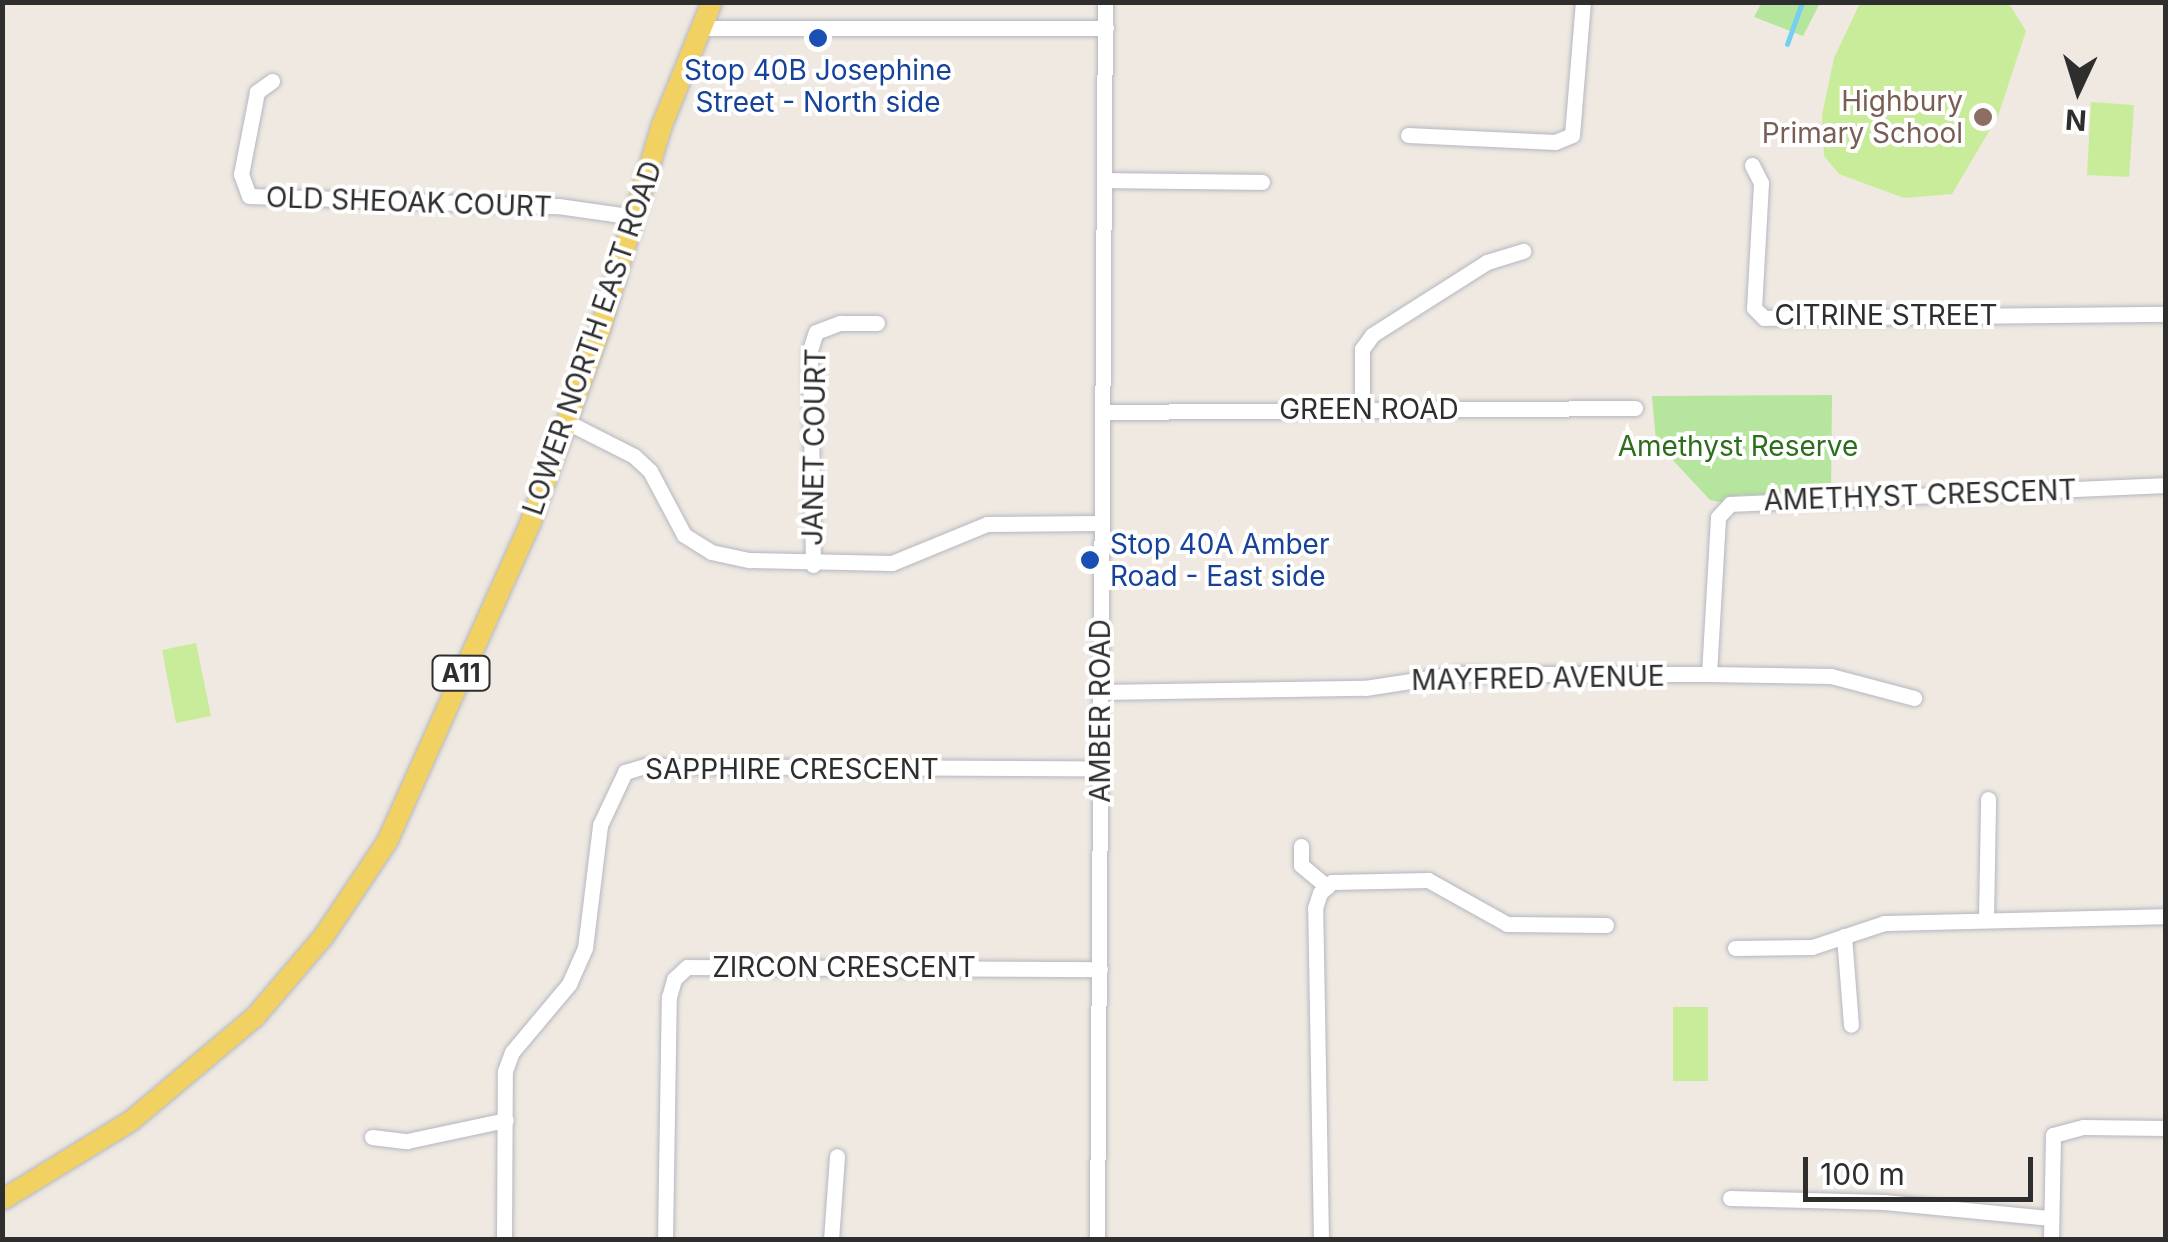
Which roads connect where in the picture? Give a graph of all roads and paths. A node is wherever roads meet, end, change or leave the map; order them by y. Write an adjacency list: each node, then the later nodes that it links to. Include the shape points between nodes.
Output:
1 (712, 2): 4 (main road, LOWER NORTH EAST ROAD / A11)
2 (1106, 2): 5 (street, AMBER ROAD)
3 (1582, 2): 7 (street, via 1572,135 1555,142)
4 (700, 28): 5 (street); 11 (main road, LOWER NORTH EAST ROAD / A11)
5 (1106, 28): 9 (street, AMBER ROAD)
6 (272, 81): 11 (street, OLD SHEOAK COURT, via 258,92 241,174 249,196 558,206)
7 (1408, 135)
8 (1752, 166): 13 (street, CITRINE STREET, via 1761,183 1754,308 1764,318)
9 (1105, 180): 10 (street); 17 (street, AMBER ROAD)
10 (1262, 182)
11 (635, 217): 18 (main road, LOWER NORTH EAST ROAD / A11)
12 (1523, 252): 15 (street, via 1487,262 1372,335 1362,349)
13 (2166, 314)
14 (877, 323): 21 (street, JANET COURT, via 840,323 816,332 810,350)
15 (1362, 408): 16 (street, GREEN ROAD); 17 (street, GREEN ROAD)
16 (1635, 408)
17 (1103, 412): 20 (street, AMBER ROAD)
18 (567, 422): 21 (street, via 634,456 684,535 711,552); 41 (main road, LOWER NORTH EAST ROAD / A11, via 530,524 386,842 324,936 255,1017 166,1095)
19 (2166, 484): 22 (street, AMETHYST CRESCENT, via 1730,504 1718,517)
20 (1101, 523): 21 (street, via 987,524 892,563); 23 (street, AMBER ROAD)
21 (812, 565)
22 (1710, 674): 23 (street, MAYFRED AVENUE, via 1454,674 1366,688); 24 (street, MAYFRED AVENUE, via 1831,676)
23 (1100, 692): 25 (street, AMBER ROAD)
24 (1914, 698)
25 (1100, 768): 34 (street, AMBER ROAD); 36 (street, SAPPHIRE CRESCENT, via 645,766 626,772 600,824 585,948 568,984 512,1052 505,1070)
26 (1988, 799): 30 (street)
27 (1301, 846): 28 (street, via 1301,865)
28 (1326, 887): 31 (street, via 1428,880 1507,924); 47 (street, via 1315,908)
29 (2166, 916): 30 (street)
30 (1986, 919): 32 (street, via 1884,923)
31 (1606, 925)
32 (1844, 936): 33 (street, via 1812,946); 35 (street)
33 (1735, 948)
34 (1100, 969): 44 (street, ZIRCON CRESCENT, via 687,967 669,997); 46 (street, AMBER ROAD)
35 (1851, 1026)
36 (506, 1120): 38 (street, via 407,1141); 43 (street, SAPPHIRE CRESCENT)
37 (2166, 1128): 42 (street, via 2082,1128 2053,1135)
38 (372, 1137)
39 (837, 1156): 45 (street)
40 (1730, 1198): 42 (street, via 1884,1202)
41 (2, 1200)
42 (2050, 1218): 48 (street)
43 (504, 1240)
44 (665, 1240)
45 (831, 1240)
46 (1097, 1240)
47 (1321, 1240)
48 (2051, 1240)

